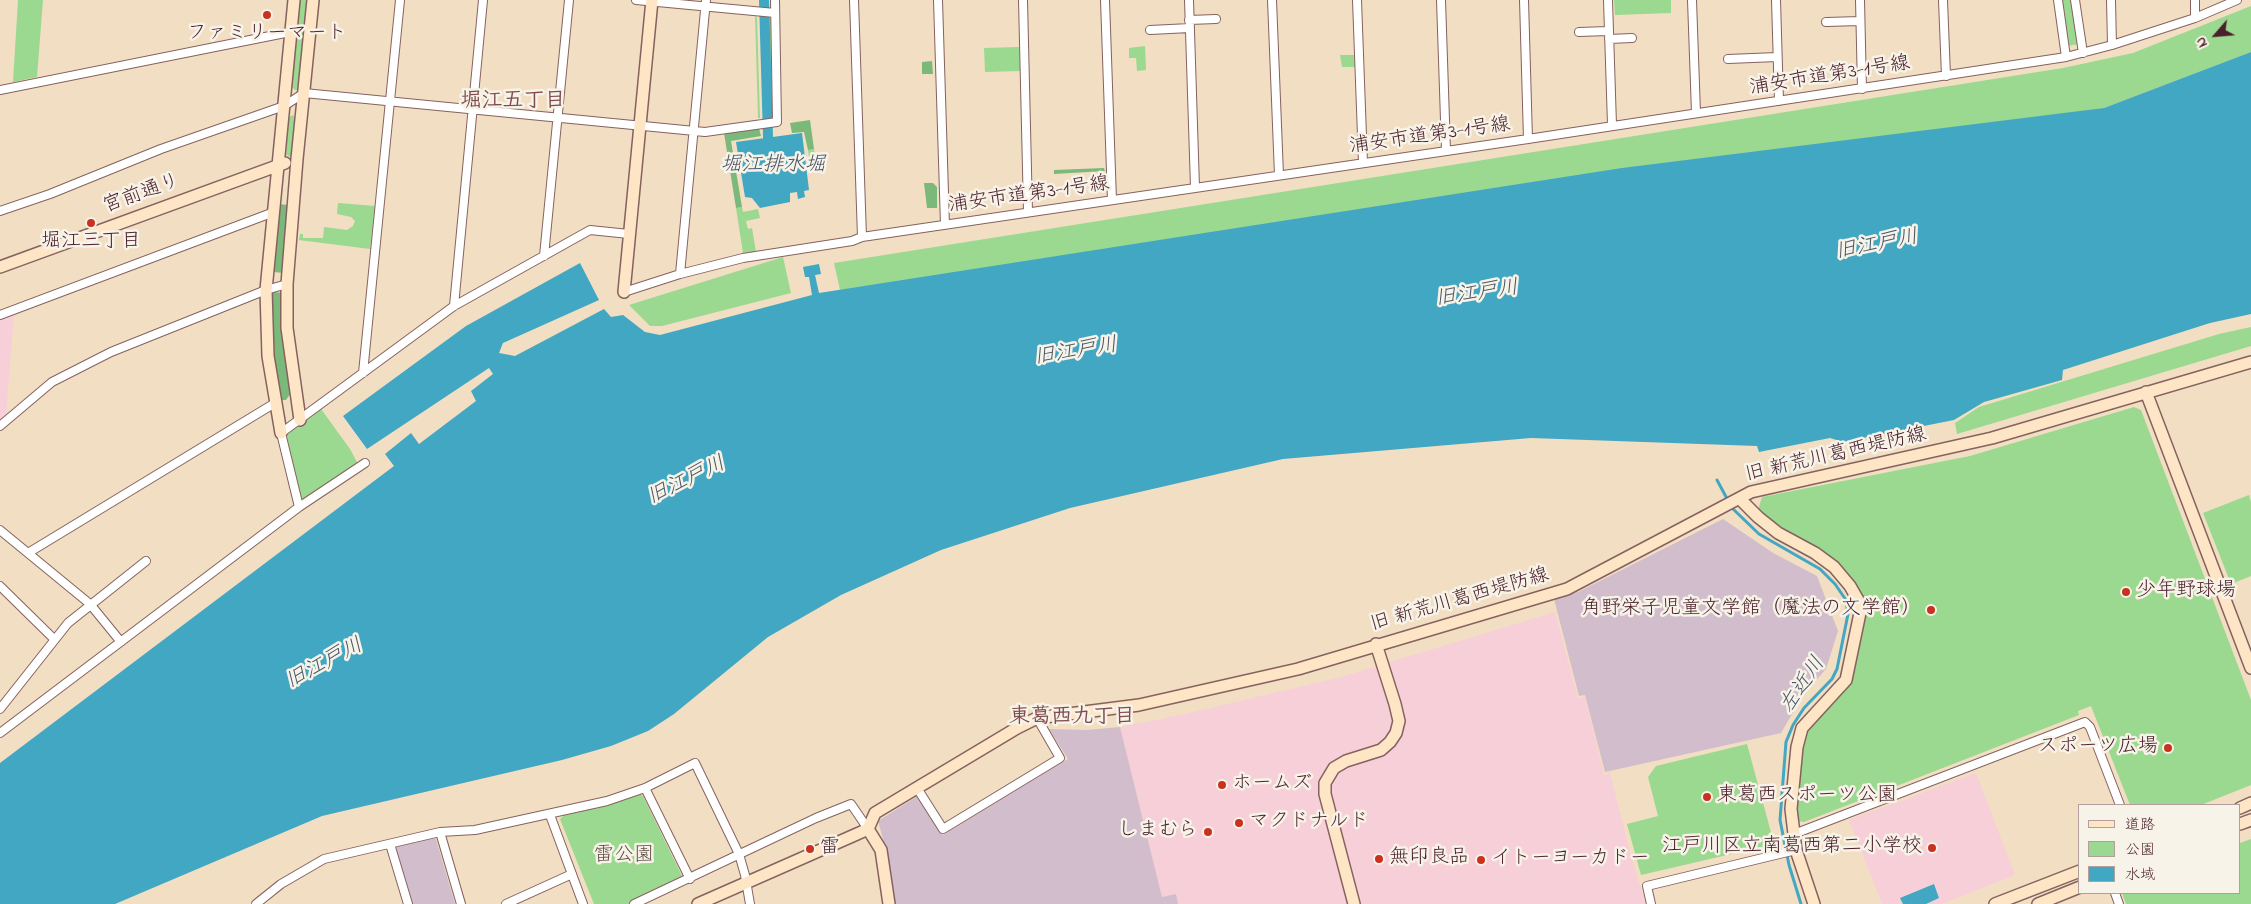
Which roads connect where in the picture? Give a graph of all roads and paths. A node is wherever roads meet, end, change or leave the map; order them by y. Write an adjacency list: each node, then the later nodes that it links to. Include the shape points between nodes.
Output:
1 (294, 0): 36 (street)
2 (313, 0): 48 (street)
3 (400, 0): 49 (street)
4 (483, 0): 52 (street)
5 (569, 0): 54 (street)
6 (636, 0): 27 (street)
7 (775, 0): 29 (street)
8 (854, 0): 71 (street)
9 (938, 0): 69 (street)
10 (1023, 0): 68 (street)
11 (1105, 0): 65 (street)
12 (1189, 0): 34 (street)
13 (1272, 0): 63 (street)
14 (1357, 0): 61 (street)
15 (1440, 0): 59 (street)
16 (1524, 0): 58 (street)
17 (1608, 0): 38 (street)
18 (1692, 0): 53 (street)
19 (1776, 0): 43 (street)
20 (1860, 0): 32 (street)
21 (1943, 0): 45 (street)
22 (2058, 0): 42 (street)
23 (2075, 0): 41 (street)
24 (2111, 0): 40 (street)
25 (2195, 0): 30 (street)
26 (2237, 0): 30 (street, 浦安市道第3-1号線)
27 (652, 1): 28 (street); 55 (street)
28 (706, 4): 29 (street); 57 (street)
29 (775, 13): 57 (street, via 777,122)
30 (2195, 18): 40 (street, 浦安市道第3-1号線)
31 (1216, 19): 34 (street)
32 (1860, 21): 33 (street); 46 (street)
33 (1826, 22)
34 (1189, 24): 35 (street); 64 (street)
35 (1150, 30)
36 (290, 32): 47 (street); 51 (street)
37 (1579, 32): 38 (street)
38 (1608, 35): 39 (street); 56 (street)
39 (1632, 38)
40 (2112, 45): 41 (street, 浦安市道第3-1号線)
41 (2083, 53): 42 (street, 浦安市道第3-1号線)
42 (2066, 56): 45 (street, 浦安市道第3-1号線)
43 (1777, 57): 44 (street); 50 (street)
44 (1728, 59)
45 (1946, 76): 46 (street, 浦安市道第3-1号線)
46 (1862, 89): 50 (street, 浦安市道第3-1号線)
47 (0, 90)
48 (304, 93): 49 (street); 51 (street); 60 (street)
49 (390, 101): 52 (street); 81 (street)
50 (1778, 101): 53 (street, 浦安市道第3-1号線)
51 (284, 106): 62 (street); 66 (street)
52 (473, 109): 54 (street); 78 (street)
53 (1696, 113): 56 (street, 浦安市道第3-1号線)
54 (558, 117): 55 (street); 72 (street)
55 (640, 125): 57 (street); 70 (street)
56 (1612, 125): 58 (street, 浦安市道第3-1号線)
57 (694, 131): 74 (street)
58 (1528, 139): 59 (street, 浦安市道第3-1号線)
59 (1446, 150): 61 (street, 浦安市道第3-1号線)
60 (297, 159): 62 (street, 宮前通り); 75 (street)
61 (1363, 163): 63 (street, 浦安市道第3-1号線)
62 (279, 165): 67 (street); 73 (street, 宮前通り)
63 (1278, 175): 64 (street, 浦安市道第3-1号線)
64 (1195, 187): 65 (street, 浦安市道第3-1号線)
65 (1112, 200): 68 (street, 浦安市道第3-1号線)
66 (0, 211)
67 (274, 212): 76 (street); 79 (street)
68 (1028, 212): 69 (street, 浦安市道第3-1号線)
69 (945, 225): 71 (street, 浦安市道第3-1号線)
70 (629, 234): 72 (street, via 590,230); 77 (street)
71 (862, 237): 74 (street, 浦安市道第3-1号線, via 742,258)
72 (544, 256): 78 (street)
73 (0, 267)
74 (680, 274): 77 (street, 浦安市道第3-1号線)
75 (287, 284): 76 (street); 84 (street, via 288,328)
76 (266, 290): 83 (street, via 268,356); 85 (street, via 111,352 52,382)
77 (624, 292)
78 (454, 306): 81 (street)
79 (0, 314)
80 (2251, 362): 82 (street, 旧 新荒川葛西堤防線)
81 (363, 373): 84 (street)
82 (2146, 392): 88 (street, 旧 新荒川葛西堤防線, via 1992,438 1758,490); 98 (street)
83 (275, 403): 86 (street); 91 (street)
84 (300, 420): 86 (street)
85 (0, 426)
86 (282, 433): 89 (street)
87 (365, 463): 89 (street)
88 (1740, 499): 97 (street, 旧 新荒川葛西堤防線, via 1566,589); 109 (street, via 1778,533 1834,567 1858,600 1860,613 1846,680 1802,728 1799,737 1791,809)
89 (299, 507): 96 (street)
90 (0, 530): 91 (street)
91 (28, 553): 94 (street)
92 (146, 561): 94 (street)
93 (0, 586): 95 (street)
94 (90, 604): 95 (street); 96 (street)
95 (54, 639): 99 (street)
96 (121, 642): 102 (street)
97 (1376, 644): 100 (street, 旧 新荒川葛西堤防線, via 1298,669 1139,704); 127 (street, via 1399,721 1396,733 1381,750 1334,768 1325,783 1327,803)
98 (2251, 668)
99 (0, 709)
100 (1037, 718): 104 (street, 旧 新荒川葛西堤防線); 104 (street, via 1060,758 943,829)
101 (0, 721): 102 (street)
102 (3, 730)
103 (645, 788): 106 (street); 112 (street, via 695,763); 115 (street)
104 (917, 788): 107 (street, 旧 新荒川葛西堤防線, via 875,813)
105 (2120, 804): 109 (street, via 2090,727 2085,722)
106 (550, 815): 108 (street, via 475,830); 114 (street)
107 (868, 829): 112 (street, via 851,804); 116 (street); 126 (street, via 881,850)
108 (440, 832): 110 (street); 120 (street)
109 (1794, 834): 111 (street)
110 (390, 844): 118 (street, via 324,859 281,884); 119 (street)
111 (1796, 850): 128 (street, via 1648,886); 129 (street)
112 (739, 854): 115 (street); 116 (street)
113 (2078, 872): 130 (street)
114 (572, 874): 121 (street); 122 (street)
115 (690, 879): 123 (street)
116 (747, 882): 124 (street); 125 (street)
117 (2078, 888): 131 (street)
118 (256, 904)
119 (408, 904)
120 (461, 904)
121 (506, 904)
122 (583, 904)
123 (634, 904)
124 (698, 904)
125 (750, 904)
126 (890, 904)
127 (1354, 904)
128 (1652, 904)
129 (1814, 904)
130 (1995, 904)
131 (2038, 904)

